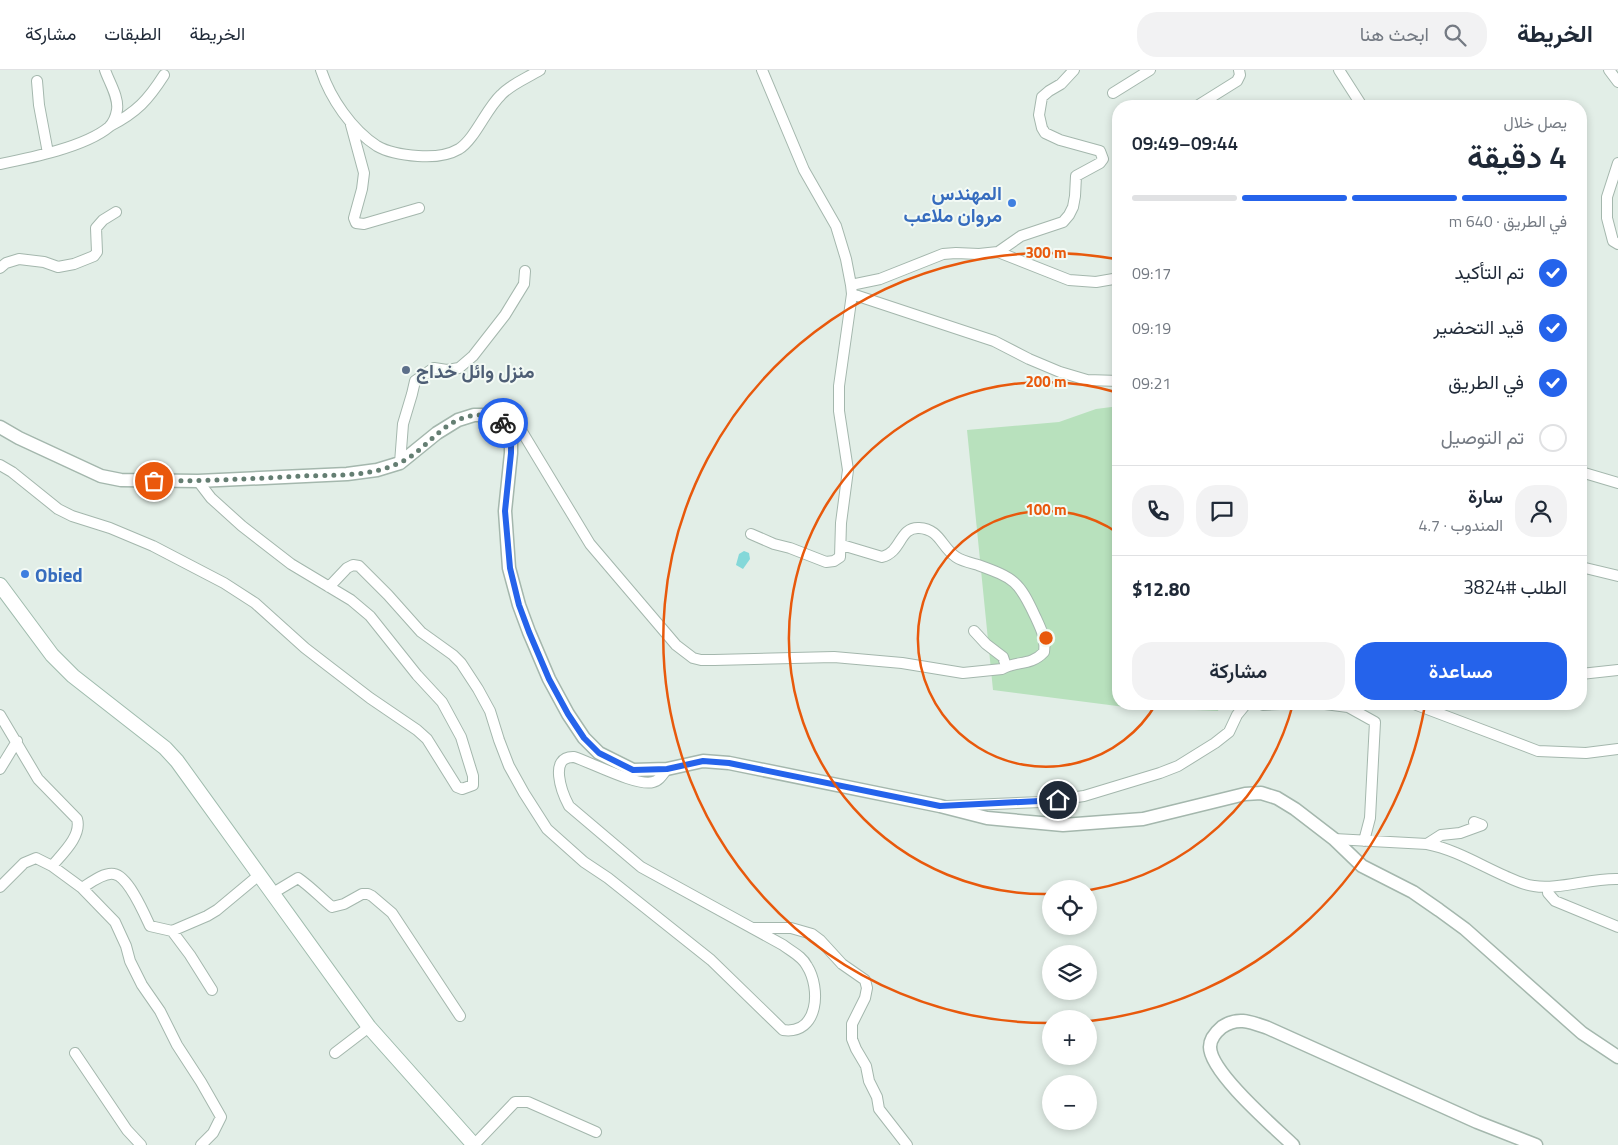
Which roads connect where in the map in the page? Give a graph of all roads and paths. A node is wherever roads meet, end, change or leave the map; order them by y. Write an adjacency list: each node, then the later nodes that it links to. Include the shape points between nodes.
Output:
1 (104, 70): 17 (street, via 118,109)
2 (321, 70): 16 (street, via 329,90)
3 (540, 70): 16 (street, via 501,94 467,142 445,154 428,157 393,153 364,136)
4 (762, 70): 28 (street, via 804,170 836,226)
5 (1074, 70): 24 (street, via 1042,97 1039,115 1042,128 1060,140 1100,150 1103,159 1076,176 1073,207 1063,222 1021,236)
6 (1150, 70): 13 (street)
7 (1239, 70): 14 (street, via 1237,81)
8 (1339, 70): 15 (street)
9 (1609, 70): 12 (street)
10 (164, 75): 17 (street, via 145,102 130,116)
11 (37, 81): 18 (street)
12 (1618, 82)
13 (1113, 93)
14 (1207, 100)
15 (1358, 100)
16 (350, 121): 21 (street, via 364,173 354,218 356,223 364,224)
17 (110, 126): 18 (street, via 99,134)
18 (48, 154): 20 (street)
19 (1618, 163): 23 (street, via 1608,197 1607,218 1613,241)
20 (0, 164)
21 (419, 208)
22 (116, 212): 25 (street, via 96,228 97,252 94,256 58,267 19,259)
23 (1618, 244)
24 (998, 252): 27 (street, via 1069,280); 28 (street, via 943,254)
25 (0, 268)
26 (525, 271): 32 (street, via 524,284 473,356 459,368 434,368 415,381 403,424)
27 (1112, 279)
28 (851, 289): 29 (street, via 994,341 1060,372 1087,380); 38 (street, via 839,386 839,411 848,470 840,523)
29 (1112, 381)
30 (498, 418): 32 (street, via 474,415 458,420); 44 (street, via 515,420 590,544 666,635 693,658 841,657 963,673); 54 (street, via 511,438 505,511 510,568 519,605 549,679 579,730 599,753 633,770)
31 (0, 427): 35 (street, via 101,476 121,480)
32 (400, 463): 35 (street, via 347,474)
33 (0, 465): 42 (street, via 58,509 153,546 249,600 327,665 417,730 427,739 457,787 462,789 473,785 460,737 442,702 370,616)
34 (1587, 474): 36 (street)
35 (198, 481): 42 (street, via 211,498 242,526 291,564)
36 (1618, 483)
37 (751, 534): 38 (street, via 826,562 840,557)
38 (842, 545): 44 (street, via 882,557 896,549 908,530 930,530 957,558 1013,580 1025,595 1043,632 1045,644 1044,652 1036,660)
39 (1587, 568): 40 (street)
40 (1618, 576)
41 (0, 584): 61 (main road, via 52,655 177,761)
42 (329, 587): 68 (street, via 347,568 360,566 421,632 453,654 490,711 509,766 547,829 584,862 704,954 783,1030 797,1030 807,1022 815,1003 814,978 801,958)
43 (974, 632): 44 (street, via 1003,657)
44 (1006, 666)
45 (1618, 670): 46 (street)
46 (1587, 673)
47 (1241, 710): 55 (street, via 1229,732 1215,743 1160,773 1084,796 1041,802)
48 (1354, 710): 58 (street, via 1376,722 1370,818)
49 (1430, 710): 52 (street, via 1538,751 1565,753)
50 (0, 715): 51 (street)
51 (17, 741): 53 (street); 60 (street, via 38,779 79,824 72,842)
52 (1618, 749)
53 (0, 769)
54 (667, 769): 55 (street, via 703,761 729,763); 68 (street, via 658,780 649,783 574,757 568,756 559,765 569,806 603,836 642,867)
55 (940, 806): 57 (street, via 987,818 1063,825 1143,819 1245,794 1261,794 1295,808)
56 (1474, 822): 59 (street, via 1482,825 1460,834 1440,835)
57 (1334, 839): 58 (street); 75 (street, via 1362,866 1413,892 1465,929 1582,1033)
58 (1364, 842): 59 (street)
59 (1427, 844): 64 (street, via 1442,847 1513,880)
60 (52, 866): 63 (street, via 33,858); 65 (street)
61 (259, 874): 66 (main road); 69 (street, via 217,910)
62 (1618, 879): 64 (street)
63 (0, 887)
64 (1548, 887): 67 (street, via 1548,893 1555,901)
65 (82, 888): 69 (street, via 108,874 115,874 127,882 150,926); 78 (street, via 116,922 142,985 221,1117 213,1133)
66 (273, 893): 71 (street, via 298,878 332,907 362,894 372,896 392,913); 72 (main road)
67 (1618, 926)
68 (752, 928): 80 (street, via 792,928 812,934 842,964 865,980 865,998 852,1024 852,1039 866,1066 879,1109)
69 (172, 931): 70 (street)
70 (212, 990)
71 (460, 1016)
72 (369, 1027): 74 (street); 79 (main road)
73 (74, 1053): 77 (street, via 126,1130)
74 (335, 1053)
75 (1618, 1057)
76 (596, 1132): 79 (street, via 528,1102 515,1102)
77 (141, 1145)
78 (201, 1145)
79 (474, 1145)
80 (907, 1145)
81 (1293, 1145): 82 (street, via 1219,1070 1210,1047 1213,1036 1229,1023 1240,1019 1268,1028 1477,1122)
82 (1536, 1145)

